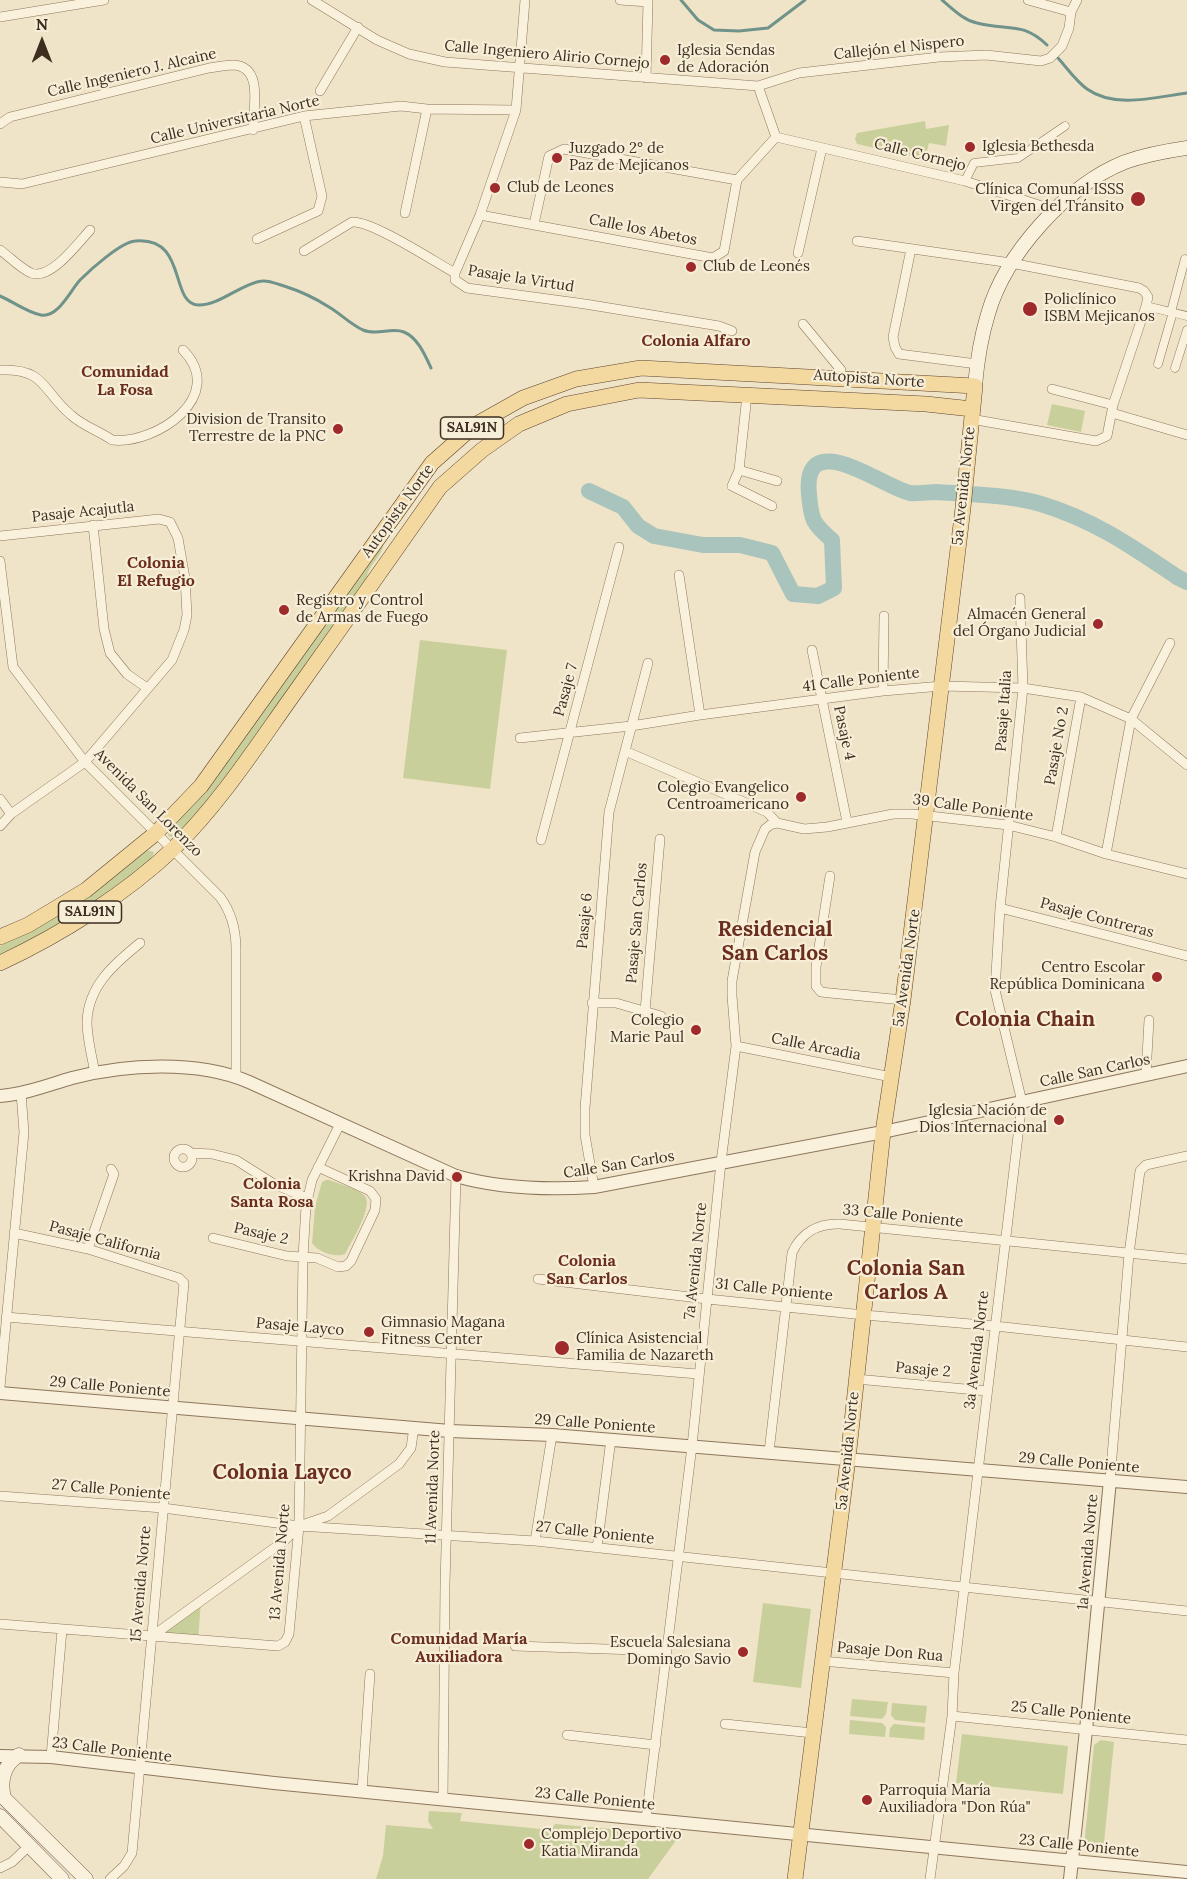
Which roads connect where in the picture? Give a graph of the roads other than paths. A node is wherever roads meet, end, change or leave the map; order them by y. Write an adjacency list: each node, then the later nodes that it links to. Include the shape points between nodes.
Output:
1 (104, 0): 8 (street)
2 (312, 0): 9 (street, Calle Ingeniero Alirio Cornejo)
3 (525, 0): 10 (street, Pasaje la Virtud)
4 (620, 0): 11 (street, via 648,2)
5 (1028, 0): 7 (street)
6 (1077, 0): 7 (street, Callejón el Nispero)
7 (1071, 12): 12 (street, Callejón el Nispero, via 1062,46 1041,61 986,55 939,57 799,73)
8 (0, 14)
9 (358, 27): 10 (street, Calle Ingeniero Alirio Cornejo, via 409,54 445,62); 13 (street)
10 (519, 68): 11 (street, Calle Ingeniero Alirio Cornejo); 15 (street, Pasaje la Virtud)
11 (646, 78): 12 (street, Calle Ingeniero Alirio Cornejo)
12 (758, 86): 20 (street)
13 (320, 91)
14 (428, 109): 15 (street, Calle Universitaria Norte); 16 (street, Calle Universitaria Norte, via 400,106); 27 (street)
15 (516, 110): 28 (street, Pasaje la Virtud)
16 (304, 116): 19 (street, Calle Universitaria Norte); 31 (street, via 322,196 318,211)
17 (0, 124): 19 (street, Calle Ingeniero J. Alcaine, via 10,117 235,65 246,69 255,79)
18 (1065, 126): 25 (street, via 1018,158 974,163)
19 (252, 130): 24 (street, Calle Universitaria Norte, via 22,184)
20 (777, 137): 21 (street, Calle Cornejo); 23 (street)
21 (822, 148): 25 (street, Calle Cornejo); 36 (street)
22 (1187, 148): 26 (main road, 5a Avenida Norte, via 1140,157 1113,168)
23 (737, 180): 29 (street, via 564,149 549,156); 29 (street, Calle los Abetos, via 724,251 713,258)
24 (0, 182)
25 (965, 182): 26 (street, Calle Cornejo)
26 (1054, 210): 38 (main road, 5a Avenida Norte)
27 (405, 213)
28 (480, 215): 29 (street, Calle los Abetos); 39 (street, Pasaje la Virtud)
29 (534, 225)
30 (90, 230): 34 (street, via 57,266 38,274 32,274)
31 (257, 239)
32 (857, 241): 33 (street)
33 (911, 249): 38 (street); 47 (street, via 893,337 899,354)
34 (0, 250)
35 (304, 251): 39 (street, via 358,221)
36 (798, 253)
37 (1185, 259): 41 (street)
38 (1011, 263): 40 (street, via 1139,288 1148,297); 47 (main road, 5a Avenida Norte, via 988,313)
39 (455, 273): 45 (street, Pasaje la Virtud, via 454,280 467,288 585,304)
40 (1146, 306): 41 (street); 55 (street)
41 (1172, 312): 42 (street); 48 (street)
42 (1187, 316)
43 (803, 324): 51 (street, via 841,370)
44 (1187, 330): 49 (street)
45 (732, 331)
46 (183, 350): 50 (street, via 195,367 191,405 155,431 116,440 70,414 33,374)
47 (977, 364): 52 (main road, 5a Avenida Norte)
48 (1158, 364)
49 (1175, 368)
50 (0, 370)
51 (840, 377): 52 (main road, Autopista Norte / SAL91N); 60 (main road, Autopista Norte / SAL91N, via 641,368 576,379 523,398 476,425 432,463)
52 (975, 386): 56 (main road, 5a Avenida Norte)
53 (1052, 389): 55 (street)
54 (747, 395): 56 (main road, Autopista Norte / SAL91N, via 926,404); 58 (street); 62 (main road, Autopista Norte / SAL91N, via 639,390 567,404 519,424 482,450 440,487)
55 (1113, 410): 56 (street, via 1107,435 1096,441); 57 (street)
56 (971, 414): 75 (main road, 5a Avenida Norte)
57 (1187, 435)
58 (739, 470): 59 (street); 61 (street, via 732,486)
59 (777, 481)
60 (400, 505): 62 (main road, via 398,515 402,521); 65 (main road, Autopista Norte / SAL91N)
61 (772, 506)
62 (418, 518): 69 (main road, Autopista Norte / SAL91N)
63 (93, 525): 64 (street, Pasaje Acajutla); 76 (street, via 110,653 127,674); 76 (street, Pasaje Acajutla, via 159,519 170,522 178,538 188,615 172,660)
64 (0, 536)
65 (375, 542): 69 (main road, via 384,537 389,544 373,570); 96 (main road, Autopista Norte / SAL91N, via 201,786)
66 (620, 547): 84 (street, Pasaje 7)
67 (0, 561): 87 (street, Avenida San Lorenzo, via 12,667)
68 (680, 575): 81 (street)
69 (373, 582): 100 (main road, Autopista Norte / SAL91N, via 232,782)
70 (1020, 598): 77 (street, Pasaje Italia)
71 (884, 616): 78 (street)
72 (1170, 643): 82 (street)
73 (812, 650): 80 (street, Pasaje 4)
74 (648, 663): 83 (street, Pasaje 6)
75 (942, 686): 77 (street, 41 Calle Poniente); 78 (street, 41 Calle Poniente); 91 (main road, 5a Avenida Norte)
76 (147, 688): 87 (street)
77 (1023, 688): 79 (street, 41 Calle Poniente); 94 (street, Pasaje Italia)
78 (884, 691): 80 (street, 41 Calle Poniente)
79 (1082, 697): 82 (street, 41 Calle Poniente); 97 (street, Pasaje No 2)
80 (822, 699): 81 (street, 41 Calle Poniente); 92 (street, Pasaje 4)
81 (700, 715): 83 (street, 41 Calle Poniente)
82 (1131, 719): 88 (street, 41 Calle Poniente); 101 (street)
83 (631, 726): 84 (street, 41 Calle Poniente); 86 (street, Pasaje 6)
84 (570, 732): 85 (street, 41 Calle Poniente); 99 (street, Pasaje 7)
85 (520, 738)
86 (625, 751): 93 (street, 39 Calle Poniente, via 767,812); 110 (street, Pasaje 6, via 609,812)
87 (85, 762): 90 (street); 96 (street, Avenida San Lorenzo)
88 (1187, 765)
89 (0, 799): 90 (street)
90 (11, 814): 95 (street)
91 (926, 816): 92 (street, 39 Calle Poniente, via 893,814); 94 (street, 39 Calle Poniente); 109 (main road, 5a Avenida Norte)
92 (847, 822): 93 (street, 39 Calle Poniente, via 804,829)
93 (777, 823): 114 (street, 7a Avenida Norte, via 765,829 755,852 732,981)
94 (1008, 825): 97 (street, 39 Calle Poniente); 104 (street, 3a Avenida Norte)
95 (0, 826)
96 (156, 833): 100 (street, Avenida San Lorenzo); 105 (main road, Autopista Norte / SAL91N, via 86,890)
97 (1056, 837): 101 (street, 39 Calle Poniente)
98 (660, 838): 111 (street, Pasaje San Carlos)
99 (541, 840)
100 (173, 849): 108 (main road, Autopista Norte / SAL91N, via 96,909); 118 (street, Avenida San Lorenzo, via 220,897 233,921)
101 (1106, 854): 102 (street, 39 Calle Poniente)
102 (1187, 874)
103 (830, 876): 109 (street, via 816,986 821,992)
104 (1000, 908): 107 (street, Pasaje Contreras); 122 (street, 3a Avenida Norte, via 995,990)
105 (0, 937)
106 (140, 943): 116 (street, via 100,980 88,1005)
107 (1187, 957)
108 (0, 963)
109 (903, 1000): 119 (main road, 5a Avenida Norte)
110 (592, 1003): 111 (street, Pasaje San Carlos, via 616,1003); 131 (street, Pasaje 6, via 585,1122)
111 (645, 1011): 112 (street, Pasaje San Carlos)
112 (661, 1016)
113 (1149, 1020): 117 (street)
114 (736, 1046): 119 (street, Calle Arcadia); 127 (street, 7a Avenida Norte)
115 (1187, 1066): 117 (street, Calle San Carlos)
116 (95, 1073): 118 (street, Calle San Carlos, via 150,1066); 120 (street, Calle San Carlos)
117 (1146, 1074): 122 (street, Calle San Carlos)
118 (236, 1076): 123 (street, Calle San Carlos)
119 (891, 1077): 124 (main road, 5a Avenida Norte)
120 (21, 1093): 121 (street, Calle San Carlos); 134 (street, via 24,1132)
121 (0, 1096)
122 (1022, 1102): 124 (street, Calle San Carlos); 136 (street, 3a Avenida Norte)
123 (340, 1124): 128 (street, 13 Avenida Norte); 130 (street, Calle San Carlos)
124 (883, 1132): 127 (street, Calle San Carlos); 133 (main road, 5a Avenida Norte)
125 (191, 1153): 132 (street, via 236,1161)
126 (1187, 1156): 138 (street, 1a Avenida Norte, via 1141,1168)
127 (721, 1162): 131 (street, Calle San Carlos); 143 (street, 7a Avenida Norte)
128 (318, 1167): 132 (street, 13 Avenida Norte); 139 (street, Pasaje 2, via 372,1193 376,1208 346,1266)
129 (111, 1169): 137 (street, via 114,1174)
130 (456, 1176): 131 (street, Calle San Carlos, via 554,1190); 152 (street, 11 Avenida Norte)
131 (594, 1187)
132 (307, 1198): 139 (street, 13 Avenida Norte)
133 (872, 1227): 136 (street, 33 Calle Poniente); 144 (street, 33 Calle Poniente, via 824,1225 801,1238 792,1253); 145 (main road, 5a Avenida Norte)
134 (14, 1233): 137 (street, Pasaje California); 146 (street)
135 (213, 1238): 139 (street, Pasaje 2)
136 (1005, 1241): 138 (street, 33 Calle Poniente); 147 (street, 3a Avenida Norte)
137 (88, 1249): 142 (street, Pasaje California, via 179,1278)
138 (1129, 1254): 140 (street, 33 Calle Poniente); 149 (street, 1a Avenida Norte)
139 (303, 1257): 150 (street, 13 Avenida Norte)
140 (1187, 1259)
141 (538, 1279): 143 (street, 31 Calle Poniente)
142 (184, 1283): 148 (street, 15 Avenida Norte)
143 (707, 1299): 144 (street, 31 Calle Poniente); 153 (street, 7a Avenida Norte)
144 (785, 1307): 145 (street, 31 Calle Poniente); 165 (street, 33 Calle Poniente)
145 (864, 1315): 147 (street, 31 Calle Poniente); 154 (main road, 5a Avenida Norte)
146 (6, 1317): 148 (street, Pasaje Layco); 155 (street)
147 (995, 1326): 149 (street, 31 Calle Poniente); 156 (street, 3a Avenida Norte)
148 (180, 1331): 150 (street, Pasaje Layco); 158 (street, 15 Avenida Norte)
149 (1123, 1340): 151 (street, 31 Calle Poniente); 168 (street, 1a Avenida Norte)
150 (301, 1342): 152 (street, Pasaje Layco); 159 (street, 13 Avenida Norte)
151 (1187, 1347)
152 (452, 1355): 153 (street, Pasaje Layco); 161 (street, 11 Avenida Norte)
153 (698, 1374): 164 (street, 7a Avenida Norte)
154 (856, 1379): 156 (street, Pasaje 2); 166 (main road, 5a Avenida Norte)
155 (0, 1387)
156 (987, 1391): 167 (street, 3a Avenida Norte)
157 (0, 1393): 158 (street, 29 Calle Poniente)
158 (173, 1408): 159 (street, 29 Calle Poniente); 171 (street, 15 Avenida Norte)
159 (302, 1419): 160 (street, 29 Calle Poniente); 172 (street, 13 Avenida Norte)
160 (414, 1427): 161 (street, 29 Calle Poniente); 172 (street, via 411,1448 399,1464 328,1516)
161 (450, 1431): 162 (street, 29 Calle Poniente); 173 (street, 11 Avenida Norte)
162 (552, 1435): 163 (street, 29 Calle Poniente); 174 (street)
163 (610, 1439): 164 (street, 29 Calle Poniente); 175 (street)
164 (692, 1446): 165 (street, 29 Calle Poniente); 176 (street, 7a Avenida Norte)
165 (769, 1452): 166 (street, 29 Calle Poniente)
166 (848, 1459): 167 (street, 29 Calle Poniente); 177 (main road, 5a Avenida Norte)
167 (978, 1469): 168 (street, 29 Calle Poniente); 178 (street, 3a Avenida Norte)
168 (1110, 1480): 169 (street, 29 Calle Poniente); 179 (street, 1a Avenida Norte)
169 (1187, 1487)
170 (0, 1496): 171 (street, 27 Calle Poniente)
171 (163, 1508): 172 (street, 27 Calle Poniente); 183 (street, 15 Avenida Norte)
172 (299, 1526): 173 (street, 27 Calle Poniente); 183 (street); 183 (street, 13 Avenida Norte, via 289,1634 285,1642 278,1646)
173 (446, 1536): 174 (street, 27 Calle Poniente); 202 (street, 11 Avenida Norte)
174 (535, 1541): 175 (street, 27 Calle Poniente)
175 (597, 1548): 176 (street, 27 Calle Poniente)
176 (679, 1557): 177 (street, 27 Calle Poniente); 185 (street, 7a Avenida Norte)
177 (833, 1574): 178 (street, 27 Calle Poniente); 186 (main road, 5a Avenida Norte)
178 (964, 1587): 179 (street, 27 Calle Poniente); 187 (street, 3a Avenida Norte)
179 (1098, 1602): 180 (street, 27 Calle Poniente); 191 (street, 1a Avenida Norte)
180 (1187, 1611)
181 (0, 1624): 182 (street)
182 (62, 1630): 183 (street); 198 (street)
183 (151, 1637): 199 (street, 15 Avenida Norte)
184 (515, 1646): 185 (street)
185 (667, 1651): 195 (street, 7a Avenida Norte)
186 (822, 1661): 187 (street, Pasaje Don Rua); 192 (main road, 5a Avenida Norte)
187 (954, 1673): 189 (street, 3a Avenida Norte)
188 (370, 1674): 200 (street)
189 (952, 1716): 191 (street, 25 Calle Poniente); 207 (street, 3a Avenida Norte)
190 (725, 1724): 192 (street)
191 (1086, 1730): 194 (street, 25 Calle Poniente); 208 (street, 1a Avenida Norte)
192 (813, 1733): 205 (main road, 5a Avenida Norte)
193 (567, 1735): 195 (street)
194 (1187, 1740)
195 (656, 1745): 204 (street, 7a Avenida Norte)
196 (20, 1755): 197 (street, 23 Calle Poniente); 198 (street, 23 Calle Poniente); 201 (main road, via 4,1771)
197 (0, 1756)
198 (51, 1757): 199 (street, 23 Calle Poniente)
199 (140, 1768): 200 (street, 23 Calle Poniente); 213 (street, 15 Avenida Norte, via 132,1853)
200 (362, 1791): 202 (street, 23 Calle Poniente)
201 (2, 1796): 212 (main road)
202 (443, 1799): 204 (street, 23 Calle Poniente)
203 (0, 1816): 206 (main road)
204 (646, 1819): 205 (street, 23 Calle Poniente)
205 (801, 1834): 207 (street, 23 Calle Poniente); 214 (main road, 5a Avenida Norte)
206 (29, 1846): 209 (street); 211 (main road)
207 (934, 1847): 208 (street, 23 Calle Poniente); 215 (street, 3a Avenida Norte)
208 (1071, 1861): 210 (street, 23 Calle Poniente); 216 (street, 1a Avenida Norte)
209 (0, 1868)
210 (1187, 1872)
211 (62, 1879)
212 (86, 1879)
213 (110, 1879)
214 (795, 1879)
215 (930, 1879)
216 (1070, 1879)

